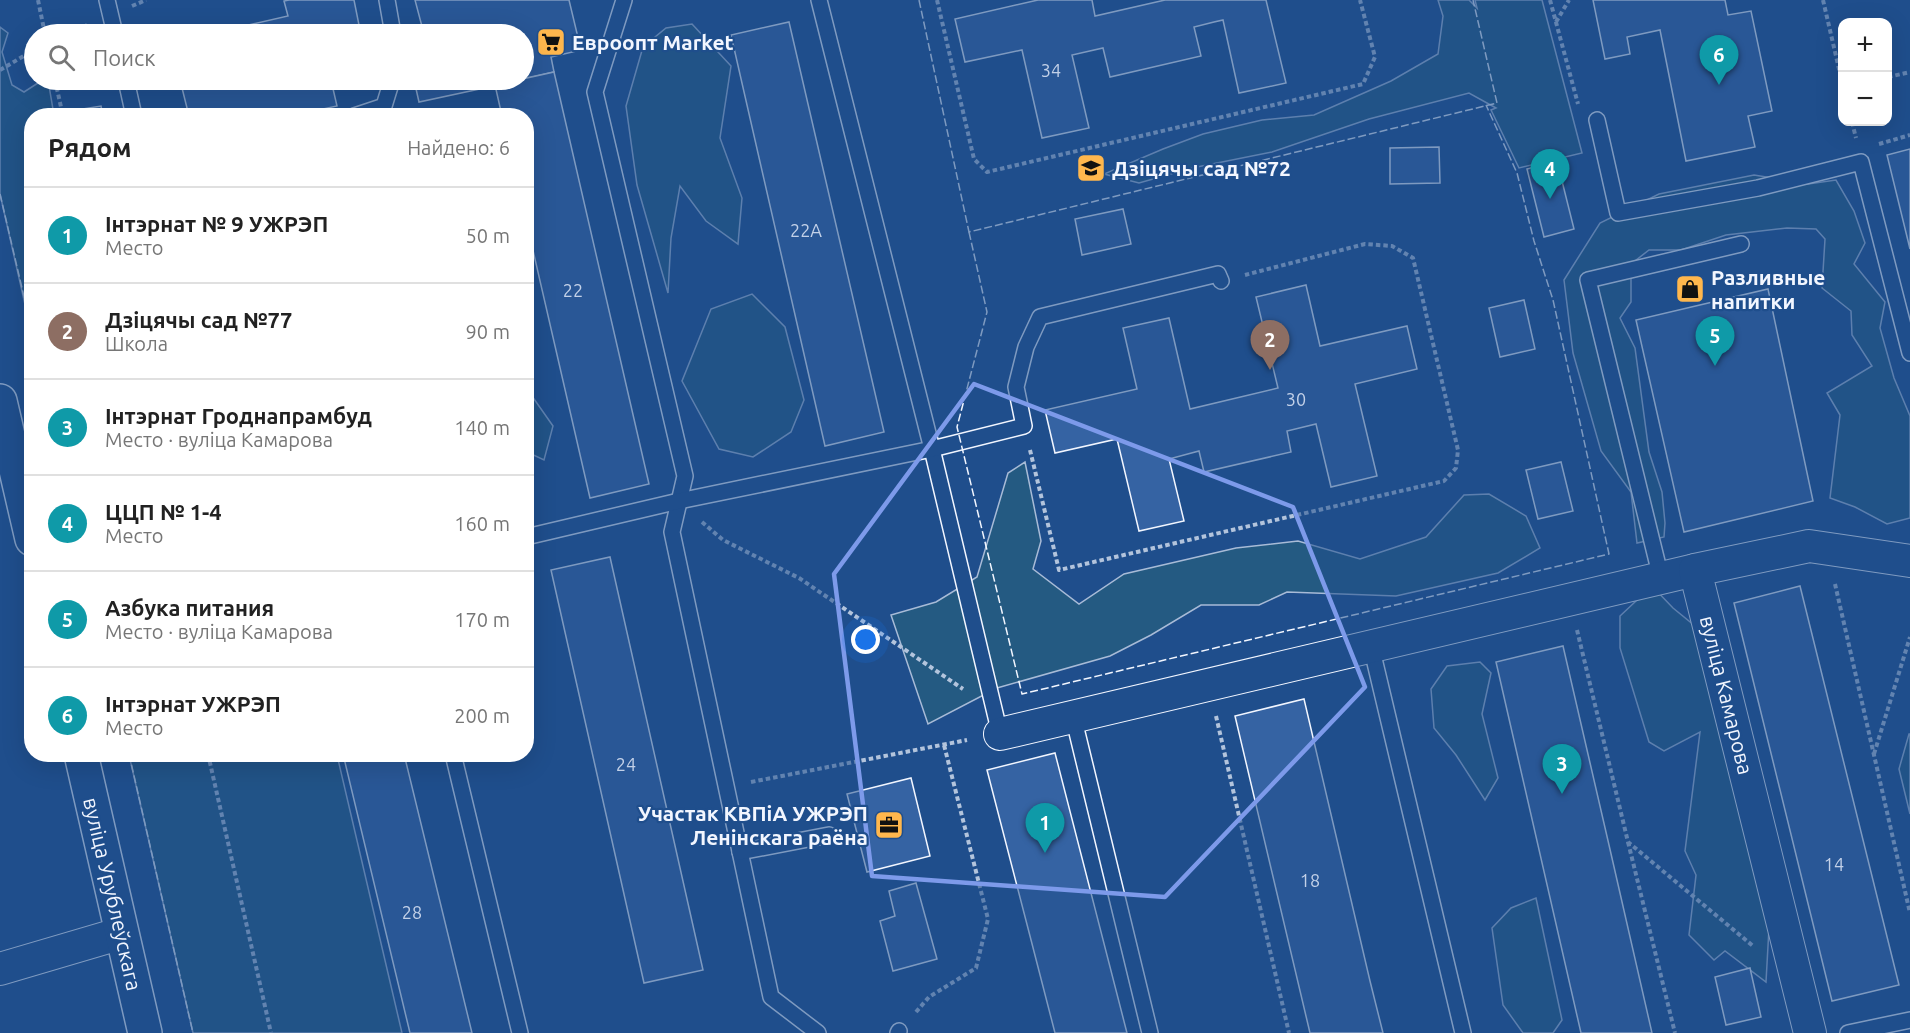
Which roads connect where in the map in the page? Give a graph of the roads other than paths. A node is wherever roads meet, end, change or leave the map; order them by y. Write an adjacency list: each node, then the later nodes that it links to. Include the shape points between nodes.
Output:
1 (107, 0): 5 (lane)
2 (387, 0): 6 (lane)
3 (624, 0): 17 (lane, via 595,92 685,476)
4 (819, 0): 16 (lane)
5 (113, 24)
6 (391, 24)
7 (128, 90): 9 (lane)
8 (389, 90): 10 (lane, via 384,105)
9 (132, 108)
10 (376, 108)
11 (1596, 120): 14 (lane, via 1618,213 1758,188 1861,162)
12 (1741, 244): 22 (lane, via 1588,280)
13 (1221, 281): 16 (lane, via 1218,274 1040,317 1026,347 1016,387 1024,426)
14 (1910, 352)
15 (0, 401): 18 (street)
16 (932, 449): 17 (lane); 25 (lane)
17 (679, 501): 19 (lane); 29 (lane, via 672,532)
18 (24, 504)
19 (534, 535)
20 (1910, 561): 21 (street, via 1809,546)
21 (1695, 570): 22 (street); 38 (street, вуліца Камарова)
22 (1661, 578): 23 (street)
23 (1371, 646): 24 (street); 37 (lane)
24 (1073, 716): 25 (street); 36 (lane)
25 (997, 722)
26 (83, 762): 30 (street, вуліца Урублеўскага)
27 (455, 762): 34 (lane)
28 (829, 835): 29 (lane)
29 (740, 852): 35 (lane, via 771,997)
30 (122, 933): 31 (street); 33 (street, вуліца Урублеўскага)
31 (0, 969)
32 (1910, 1020): 39 (lane)
33 (145, 1033)
34 (520, 1033)
35 (818, 1033)
36 (1150, 1033)
37 (1463, 1033)
38 (1810, 1033)
39 (1848, 1033)

